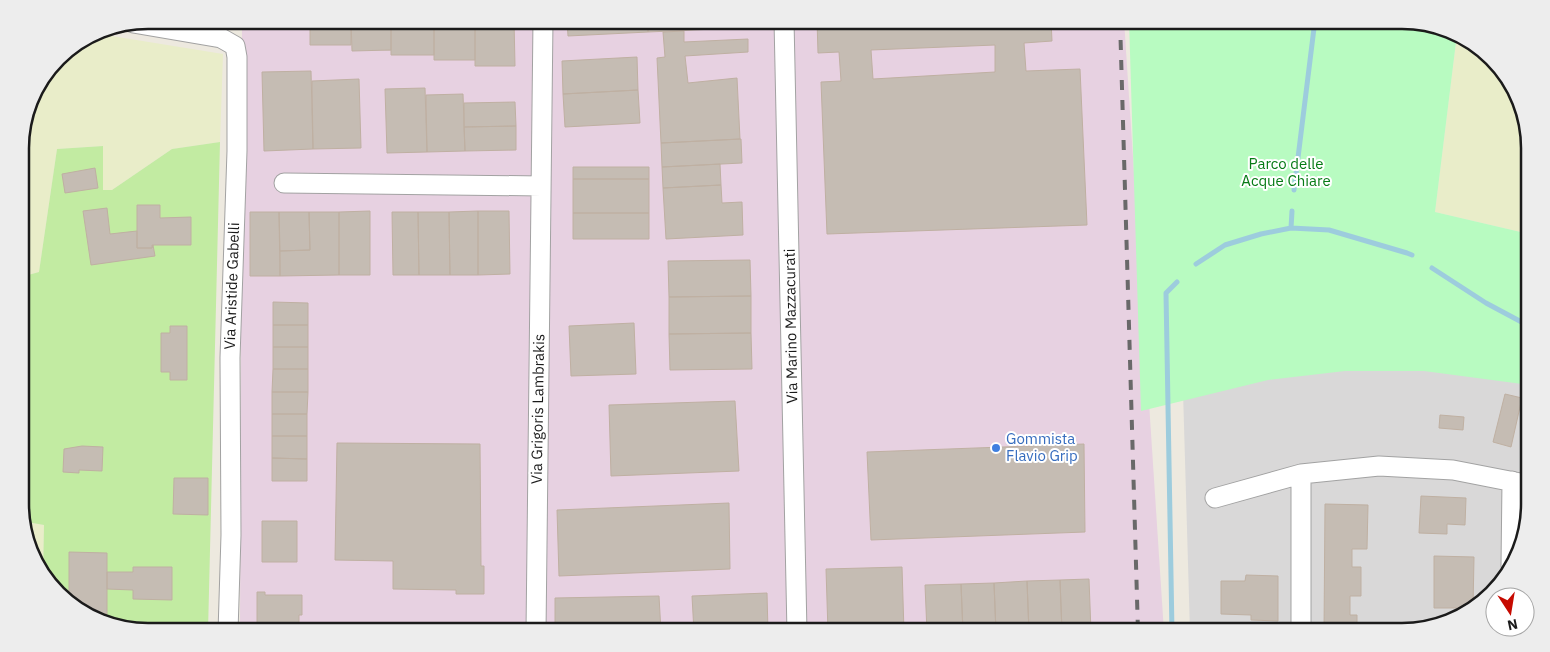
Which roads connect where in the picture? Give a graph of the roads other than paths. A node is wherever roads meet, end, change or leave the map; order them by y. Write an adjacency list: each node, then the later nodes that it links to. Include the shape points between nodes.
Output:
1 (168, 29): 10 (street, Via Aristide Gabelli, via 221,38 235,46 237,57)
2 (543, 29): 5 (street, Via Grigoris Lambrakis)
3 (784, 29): 12 (street, Via Marino Mazzacurati)
4 (284, 183): 5 (street)
5 (541, 186): 11 (street, Via Grigoris Lambrakis)
6 (1301, 474): 7 (street, via 1379,466 1453,470); 8 (street); 13 (street)
7 (1521, 483): 9 (street)
8 (1215, 498)
9 (1513, 546)
10 (228, 623)
11 (536, 623)
12 (797, 623)
13 (1301, 623)

